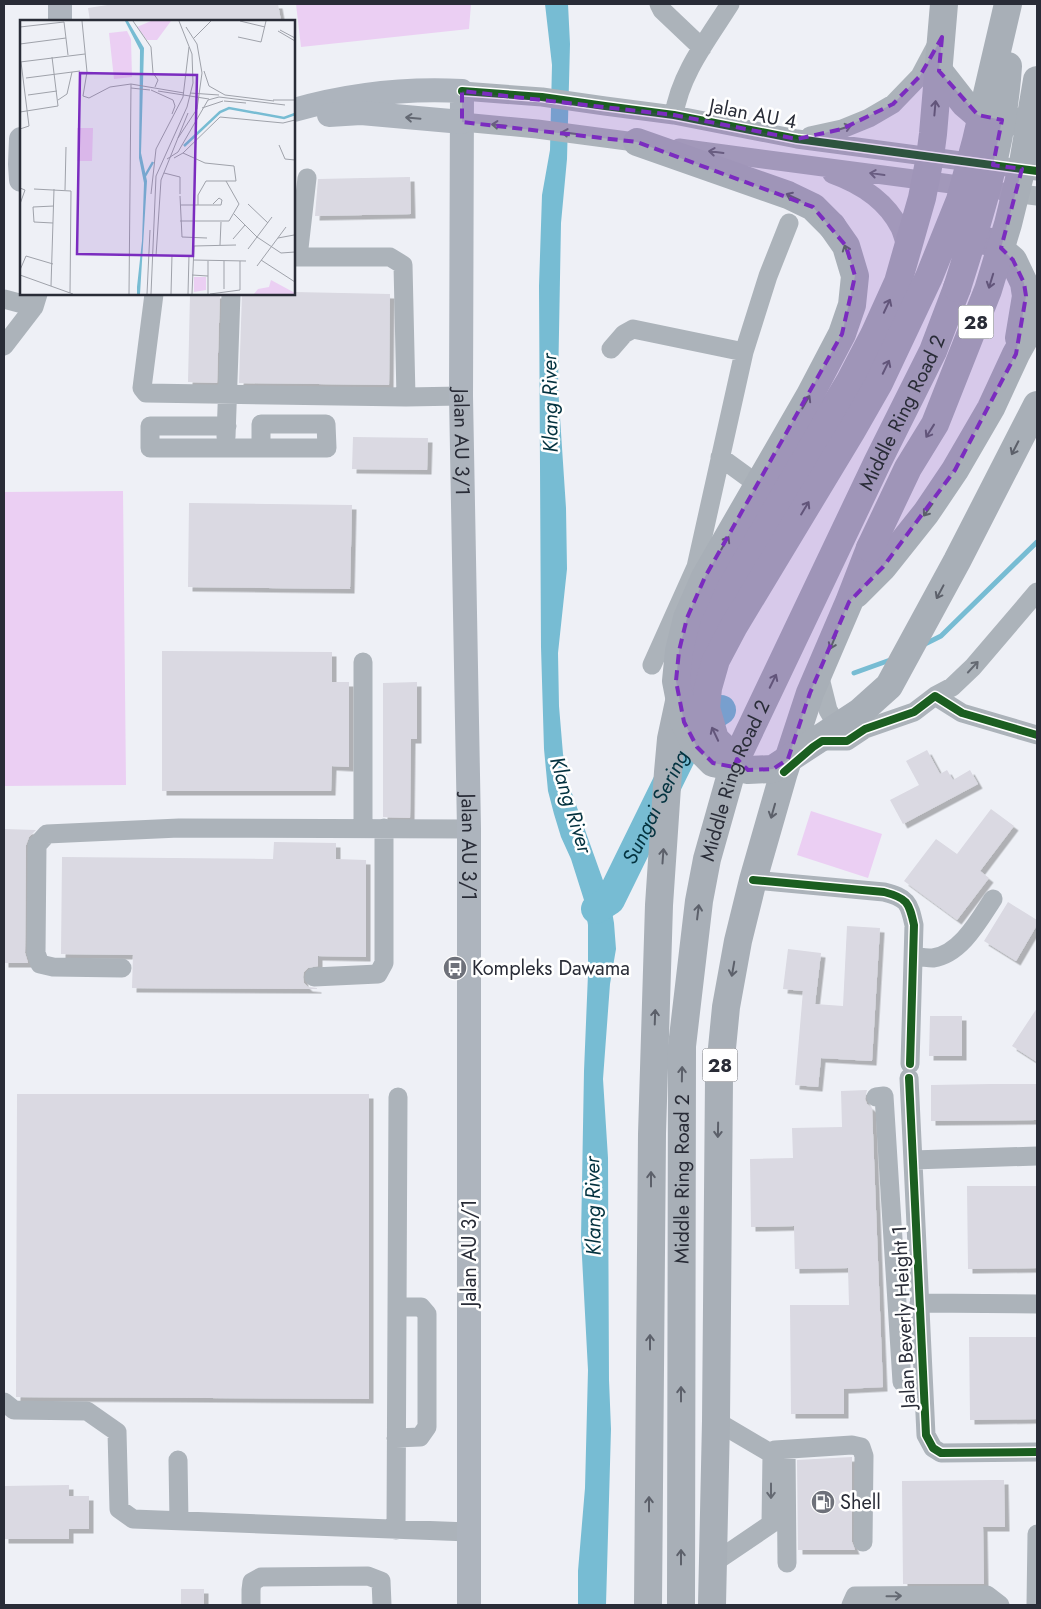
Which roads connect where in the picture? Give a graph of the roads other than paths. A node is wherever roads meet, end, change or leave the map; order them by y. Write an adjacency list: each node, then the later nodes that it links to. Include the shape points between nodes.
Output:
1 (60, 4): 7 (main road)
2 (659, 4): 9 (street)
3 (730, 4): 9 (street)
4 (944, 4): 8 (highway)
5 (1008, 4): 55 (highway, one-way to 5, bridge, via 715,738 706,708 716,660 874,391 929,277 960,200)
6 (1012, 4): 90 (highway, Middle Ring Road 2 / 28, one-way to 6, bridge, via 682,1046 707,859 740,751 933,351 956,288 979,218 1003,114)
7 (60, 20)
8 (942, 37): 10 (highway); 18 (street, one-way to 8, via 842,129 893,104 920,76)
9 (702, 48): 14 (street, via 683,81)
10 (939, 71): 15 (highway, via 964,103 978,115 1020,122); 21 (highway, one-way to 10)
11 (1037, 80): 48 (highway, Middle Ring Road 2 / 28, one-way to 48, bridge, via 1023,163 988,290 935,424 908,468 870,548)
12 (462, 91): 13 (main road, Jalan AU 4, via 405,91 335,100); 14 (street, Jalan AU 4, via 542,97); 17 (main road, Jalan AU 3/1)
13 (295, 110)
14 (674, 115): 18 (street, Jalan AU 4)
15 (1037, 117)
16 (295, 122): 17 (main road, Jalan AU 4, one-way to 16, via 361,113)
17 (462, 122): 19 (street, Jalan AU 4, one-way to 17); 39 (main road, Jalan AU 3/1)
18 (797, 139): 21 (street, Jalan AU 4)
19 (638, 142): 20 (street, Jalan AU 4, one-way to 19); 55 (highway, one-way to 19, bridge, via 714,763 696,747 684,722 676,681 679,651 687,618 705,577 842,334 852,305 855,276 846,246 832,226 812,207 788,195)
20 (807, 164): 21 (street, Jalan AU 4, one-way to 20); 26 (street, via 842,177 882,202 899,227)
21 (928, 169): 22 (street, Jalan AU 4); 24 (street, Jalan AU 4); 26 (highway)
22 (1037, 171)
23 (307, 178): 27 (street)
24 (1037, 196)
25 (789, 223): 36 (street)
26 (908, 251): 28 (highway)
27 (296, 257): 40 (street, via 390,256 403,265)
28 (898, 282): 37 (highway, via 936,243 958,236 991,242 1013,260 1024,283); 46 (highway, one-way to 28, via 850,381)
29 (154, 295): 38 (street, via 142,388 146,393)
30 (231, 295): 38 (street)
31 (4, 299): 32 (street)
32 (36, 300): 34 (street)
33 (1037, 316): 37 (highway)
34 (4, 346)
35 (611, 349): 36 (street, via 633,329)
36 (744, 352): 45 (street)
37 (1027, 352): 48 (highway, one-way to 48, via 926,513 883,567)
38 (228, 394): 40 (street); 42 (street)
39 (461, 396): 40 (street); 59 (main road, Jalan AU 3/1)
40 (406, 397)
41 (1037, 405): 55 (highway, one-way to 55, bridge, via 958,561 889,686 860,712 773,769)
42 (227, 426): 43 (street); 43 (street, via 150,426 150,448)
43 (225, 448): 44 (street)
44 (261, 448)
45 (720, 457): 46 (street); 50 (street, via 696,568)
46 (779, 500): 89 (highway, one-way to 46, bridge, via 652,1134 659,905 671,739 689,665 733,575)
47 (1037, 592): 52 (street, one-way to 47, via 952,687 973,667)
48 (849, 602): 51 (highway, Middle Ring Road 2 / 28, one-way to 51)
49 (363, 662): 57 (street)
50 (652, 665)
51 (819, 674): 53 (street, via 832,717); 56 (highway, Middle Ring Road 2 / 28)
52 (935, 696): 53 (street, via 914,712); 54 (street, via 962,713)
53 (865, 729): 56 (street, via 847,741 822,741)
54 (1037, 735)
55 (748, 770)
56 (784, 772): 60 (highway, Middle Ring Road 2 / 28, one-way to 60)
57 (363, 828): 58 (street); 63 (street, via 179,828 46,834 37,845 36,953 40,964)
58 (384, 828): 59 (street); 64 (street, via 384,964 378,974)
59 (469, 829): 81 (main road, Jalan AU 3/1)
60 (753, 880): 62 (street, Jalan Beverly Height 1, via 900,896 911,908 913,916); 74 (highway, Middle Ring Road 2 / 28, one-way to 74, via 726,1007 719,1079)
61 (993, 899): 62 (street, via 957,948 934,958)
62 (914, 956): 68 (street, Jalan Beverly Height 1, via 910,1071)
63 (122, 968)
64 (314, 977)
65 (398, 1097): 71 (street)
66 (876, 1097): 72 (street, via 884,1096 902,1382)
67 (1037, 1156): 68 (street)
68 (913, 1160): 69 (street, Jalan Beverly Height 1)
69 (920, 1304): 70 (street); 72 (street, Jalan Beverly Height 1)
70 (1037, 1304)
71 (397, 1307): 75 (street); 75 (street, via 421,1307 427,1314 427,1417 420,1437)
72 (923, 1381): 77 (street, Jalan Beverly Height 1, via 926,1435 934,1448 941,1452)
73 (4, 1402): 79 (street, via 14,1410 86,1411 117,1432 119,1509 133,1519)
74 (716, 1422): 76 (street); 85 (highway, Middle Ring Road 2 / 28)
75 (396, 1438): 80 (street)
76 (779, 1452): 83 (street, via 852,1445 861,1448 864,1456); 84 (street); 85 (street, one-way to 85, via 771,1524)
77 (1037, 1452)
78 (178, 1460): 79 (street)
79 (179, 1521): 80 (street)
80 (396, 1530): 81 (street)
81 (469, 1532): 88 (main road, Jalan AU 3/1)
82 (1037, 1534): 94 (street)
83 (863, 1542)
84 (787, 1563)
85 (712, 1564): 91 (highway, Middle Ring Road 2 / 28)
86 (251, 1605): 87 (street, via 252,1582 261,1577 349,1576 368,1576 381,1581)
87 (382, 1605)
88 (469, 1605)
89 (648, 1605)
90 (681, 1605)
91 (712, 1605)
92 (851, 1605): 93 (street, one-way to 93, via 855,1596 987,1595)
93 (1000, 1605)
94 (1036, 1605)

